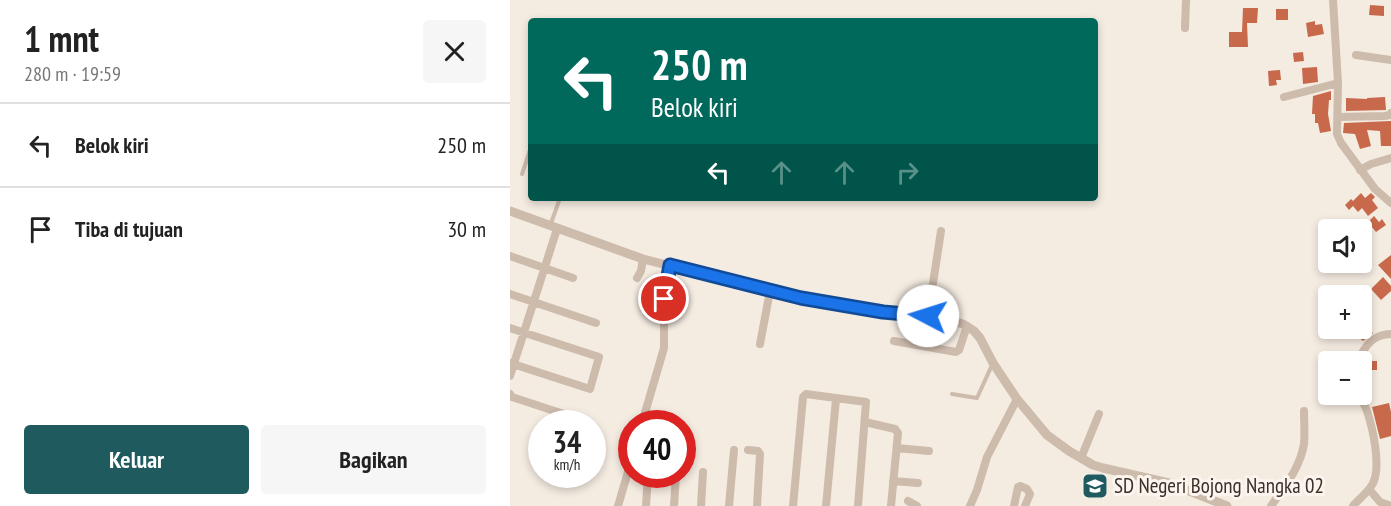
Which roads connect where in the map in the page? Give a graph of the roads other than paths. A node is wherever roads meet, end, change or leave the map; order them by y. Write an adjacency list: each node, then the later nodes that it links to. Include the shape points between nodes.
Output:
1 (1186, 0): 3 (street)
2 (1333, 0): 6 (street)
3 (1185, 28)
4 (1356, 55): 5 (street)
5 (1391, 60)
6 (1338, 82): 7 (street); 9 (street)
7 (1284, 97)
8 (1391, 113): 9 (street)
9 (1338, 117): 12 (street, via 1338,138)
10 (528, 156): 13 (lane)
11 (1391, 158): 12 (street)
12 (1360, 170): 15 (street)
13 (522, 174)
14 (559, 201): 17 (lane)
15 (1391, 203)
16 (510, 211): 17 (street)
17 (554, 227): 20 (street); 22 (street)
18 (941, 231): 28 (street)
19 (510, 256): 22 (street)
20 (643, 259): 21 (street); 24 (street)
21 (670, 265): 25 (street); 46 (street, via 664,299 664,348)
22 (544, 268): 23 (street); 27 (street)
23 (573, 278)
24 (637, 278)
25 (770, 291): 28 (street, via 883,312); 35 (street)
26 (510, 294): 27 (street)
27 (534, 302): 29 (street); 32 (street)
28 (928, 316): 30 (street)
29 (596, 323)
30 (967, 326): 34 (street, via 956,352); 38 (street, via 980,338)
31 (510, 328): 32 (street)
32 (524, 333): 37 (street); 37 (street, via 599,357 590,389)
33 (1391, 334): 36 (street, via 1373,339)
34 (894, 341)
35 (760, 344)
36 (1364, 351)
37 (512, 363): 39 (street)
38 (993, 363): 41 (lane, via 977,398); 43 (street)
39 (510, 376)
40 (510, 394): 45 (street)
41 (952, 394)
42 (836, 399): 49 (street, via 866,402); 67 (street, via 806,394 803,397); 68 (street)
43 (1017, 399): 54 (street, via 1047,435); 72 (street, via 987,457)
44 (1365, 405): 60 (street, via 1376,457 1375,479)
45 (553, 410)
46 (646, 410)
47 (1304, 411): 76 (street, via 1300,459)
48 (1099, 414): 54 (street)
49 (865, 422): 50 (street, via 897,430); 69 (street)
50 (897, 448): 53 (street); 56 (street)
51 (734, 450): 65 (street)
52 (748, 450): 66 (street, via 760,454)
53 (929, 451)
54 (1081, 458): 75 (street, via 1113,472 1169,483)
55 (703, 472): 64 (street)
56 (893, 481): 57 (street); 70 (street)
57 (918, 483)
58 (647, 488): 62 (street)
59 (675, 488): 63 (street)
60 (1369, 489): 77 (street); 78 (street, via 1380,502)
61 (908, 501): 71 (street)
62 (646, 506)
63 (674, 506)
64 (701, 506)
65 (729, 506)
66 (757, 506)
67 (793, 506)
68 (826, 506)
69 (858, 506)
70 (891, 506)
71 (916, 506)
72 (970, 506)
73 (1014, 506): 74 (street, via 1020,486 1030,494)
74 (1025, 506)
75 (1227, 506)
76 (1271, 506)
77 (1353, 506)
78 (1391, 506)

